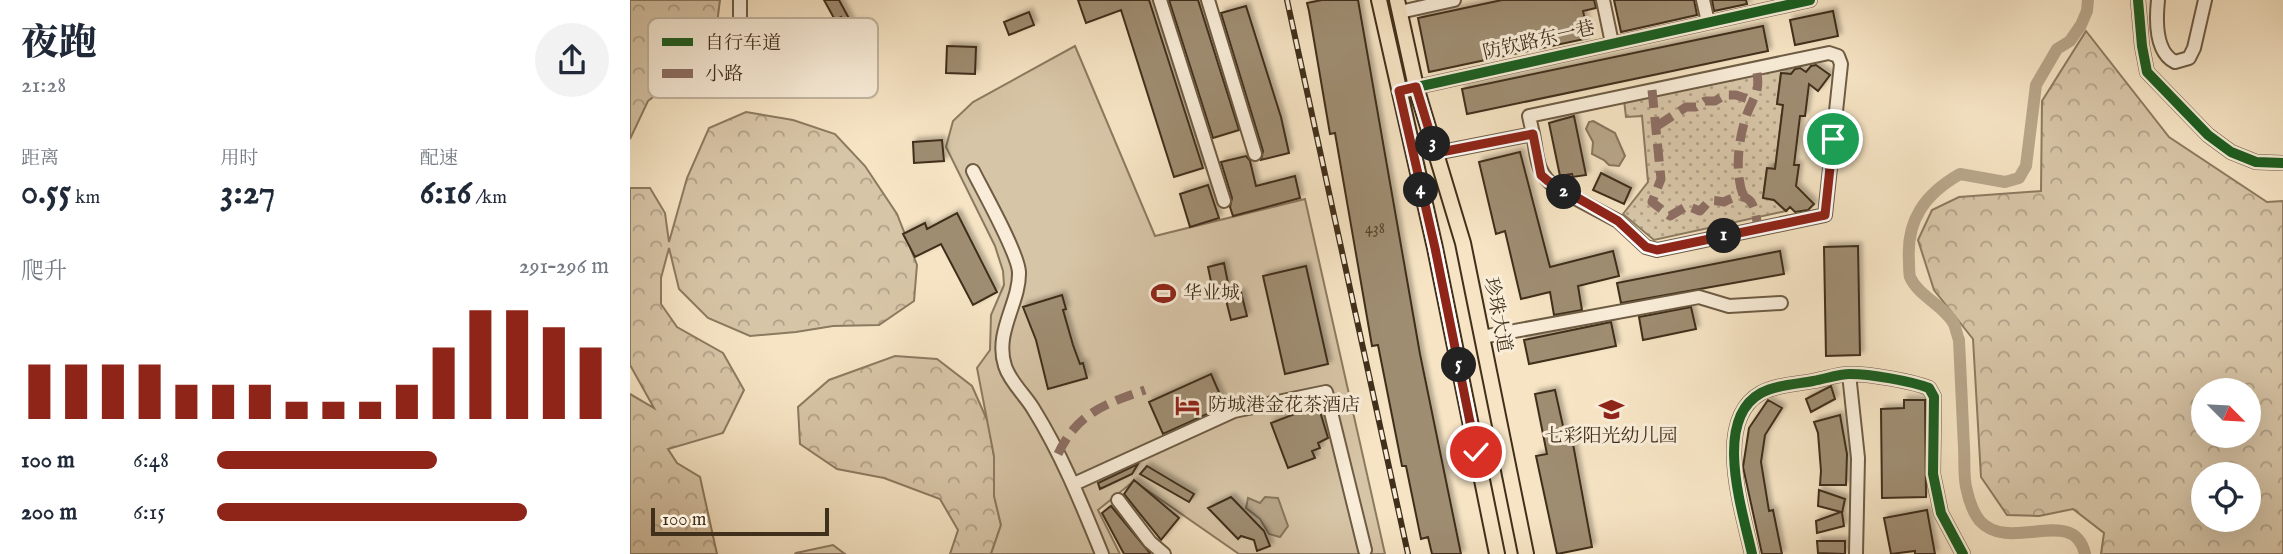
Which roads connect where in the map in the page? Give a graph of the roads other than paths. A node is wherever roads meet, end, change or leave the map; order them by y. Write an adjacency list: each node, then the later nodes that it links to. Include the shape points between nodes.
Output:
1 (740, 0): 13 (street)
2 (1160, 0): 23 (street)
3 (1208, 0): 20 (street)
4 (1379, 0): 17 (main road)
5 (1454, 0): 12 (street)
6 (1603, 0): 15 (street)
7 (1703, 0): 14 (street)
8 (1810, 0): 14 (street, 防钦路东一巷)
9 (2138, 0): 21 (street, via 2147,72 2208,135 2231,152 2256,162)
10 (2158, 0): 11 (street, via 2162,49 2175,62 2189,58 2194,48)
11 (2205, 0)
12 (1399, 6): 16 (main road, 珍珠大道)
13 (740, 16)
14 (1708, 22): 15 (street, 防钦路东一巷)
15 (1612, 43): 16 (street, 防钦路东一巷)
16 (1416, 87): 17 (street, 防钦路东一巷); 19 (main road, 珍珠大道)
17 (1399, 91): 32 (main road)
18 (1533, 134): 18 (street, via 1541,175 1618,221 1646,247 1657,250 1825,215 1841,64 1838,56 1829,52 1530,116); 19 (street)
19 (1436, 153): 25 (main road, 珍珠大道, via 1463,243)
20 (1255, 154)
21 (2283, 163)
22 (973, 171): 27 (street, via 1019,271 1003,335 1005,367 1034,409)
23 (1224, 201)
24 (1781, 303): 25 (street, via 1729,306 1699,297)
25 (1482, 337): 33 (main road, 珍珠大道)
26 (1849, 374): 34 (street, via 1763,391 1740,418 1733,440 1734,464); 35 (street, via 1858,458); 36 (street, via 1929,388 1934,397 1933,474 1938,500)
27 (1073, 484): 29 (street, via 1234,411 1326,392); 30 (street)
28 (1118, 500): 31 (street)
29 (1365, 550)
30 (1102, 554)
31 (1164, 554)
32 (1497, 554)
33 (1526, 554)
34 (1752, 554)
35 (1856, 554)
36 (1964, 554)

